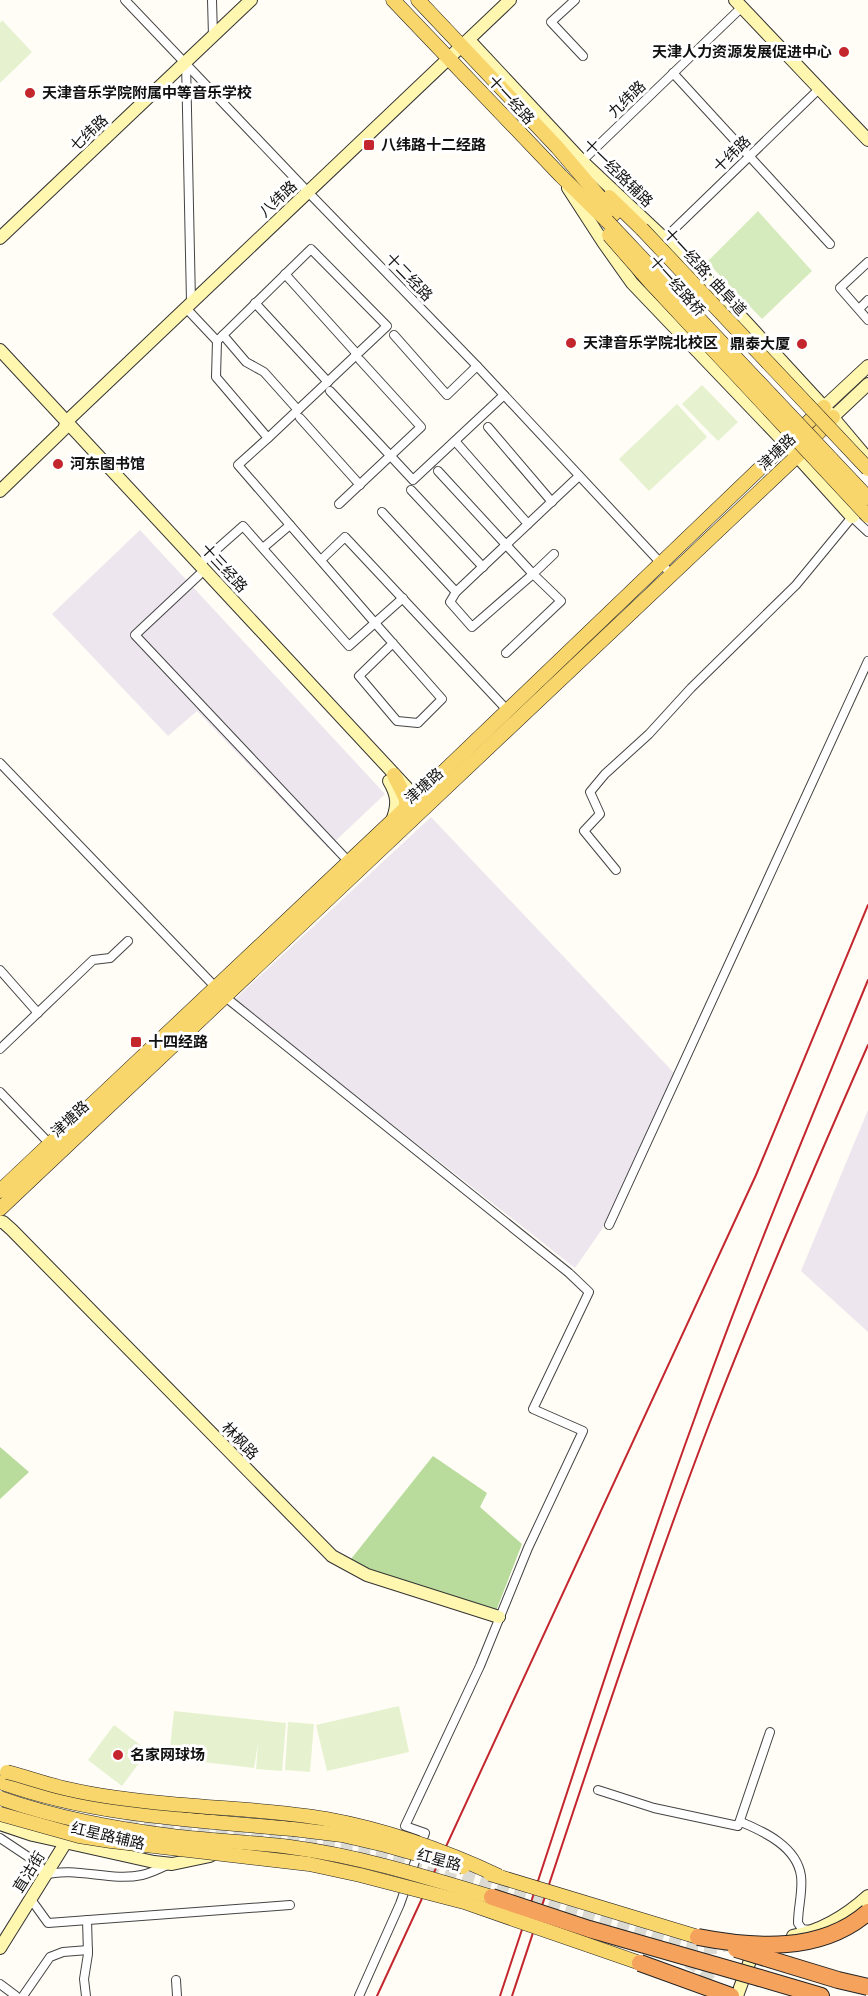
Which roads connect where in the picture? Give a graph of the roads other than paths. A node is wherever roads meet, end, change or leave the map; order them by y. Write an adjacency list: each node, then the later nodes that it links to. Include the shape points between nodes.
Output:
1 (125, 0): 13 (street, 十二经路)
2 (212, 0): 9 (street)
3 (251, 0): 9 (main road, 七纬路)
4 (393, 0): 12 (main road, 十一经路)
5 (418, 0): 10 (main road, 十一经路)
6 (510, 0): 10 (main road, 八纬路)
7 (575, 0): 11 (street, via 550,22)
8 (739, 3): 14 (street, 九纬路); 15 (main road)
9 (213, 36): 13 (main road, 七纬路)
10 (466, 43): 12 (main road, 八纬路); 17 (main road, 十一经路); 19 (main road, 十一经路辅路)
11 (583, 56)
12 (450, 58): 20 (main road, 十一经路); 21 (main road, 八纬路)
13 (186, 62): 21 (street, 十二经路); 23 (main road, 七纬路); 30 (street)
14 (673, 73): 18 (street); 19 (street, 九纬路)
15 (819, 89): 16 (main road); 18 (street, 十纬路)
16 (868, 140)
17 (557, 147): 22 (main road, 十一经路); 55 (main road, 十一经路; 曲阜道, bridge, via 642,229)
18 (750, 155): 24 (street, 十纬路); 25 (street)
19 (582, 161): 24 (main road, 十一经路辅路)
20 (561, 177): 22 (main road, 十一经路); 51 (main road, via 632,283); 67 (main road, 十一经路桥, bridge, via 650,282)
21 (308, 192): 30 (main road, 八纬路); 38 (street, 十二经路)
22 (610, 217): 60 (main road, 十一经路桥); 63 (main road, 十一经路桥, bridge)
23 (0, 238)
24 (665, 238): 44 (main road, 十一经路辅路)
25 (830, 243)
26 (868, 262): 31 (street, via 840,288)
27 (285, 274): 29 (street); 36 (street); 36 (street, via 311,249 387,326)
28 (868, 300): 31 (street)
29 (255, 303): 34 (street); 41 (street)
30 (188, 304): 34 (street); 43 (main road, 八纬路)
31 (859, 309): 32 (street)
32 (868, 320)
33 (394, 335): 38 (street, via 447,394)
34 (220, 338): 45 (street, via 246,362 264,372); 49 (street, via 216,377)
35 (0, 350): 46 (main road, 十三经路)
36 (359, 357): 41 (street); 52 (street, via 421,427)
37 (0, 361): 46 (main road, via 46,410)
38 (477, 366): 42 (street, 十二经路)
39 (868, 366): 44 (main road, 津塘路)
40 (868, 384): 44 (main road, 津塘路)
41 (329, 386): 45 (street); 52 (street)
42 (504, 395): 50 (street); 57 (street, 十二经路)
43 (80, 408): 46 (main road, 八纬路); 48 (main road, via 77,423)
44 (829, 412): 51 (main road, 津塘路); 53 (main road, 津塘路); 54 (main road, 十一经路辅路)
45 (299, 414): 49 (street); 59 (street)
46 (63, 422): 48 (main road, 十三经路); 58 (main road, 八纬路); 62 (main road, 八纬路); 78 (main road, 十三经路)
47 (488, 427): 64 (street)
48 (83, 437): 78 (main road, 十三经路)
49 (268, 438): 70 (street, via 238,465)
50 (455, 441): 52 (street, via 413,480); 69 (street)
51 (787, 445): 53 (main road); 76 (main road, 津塘路)
52 (392, 455): 59 (street)
53 (796, 457): 68 (main road); 80 (main road, 津塘路)
54 (868, 459)
55 (868, 469)
56 (438, 471): 72 (street)
57 (579, 476): 64 (street); 76 (street, 十二经路)
58 (0, 480)
59 (360, 485): 65 (street)
60 (868, 488)
61 (411, 490): 77 (street)
62 (0, 491)
63 (868, 498): 68 (main road)
64 (552, 502): 69 (street)
65 (339, 504)
66 (382, 512): 81 (street)
67 (868, 516)
68 (852, 517): 71 (street); 93 (street, via 796,585 590,792 600,814 584,831)
69 (528, 524): 72 (street)
70 (290, 525): 73 (street); 75 (street)
71 (868, 532)
72 (505, 546): 77 (street); 79 (street)
73 (263, 548): 78 (street, via 243,526); 83 (street, via 349,646)
74 (554, 554): 79 (street)
75 (321, 560): 82 (street, via 345,537); 83 (street)
76 (661, 563): 80 (street, 十二经路); 87 (main road, 津塘路)
77 (483, 567): 81 (street)
78 (200, 569): 89 (main road, 十三经路); 92 (street, via 135,634)
79 (533, 573): 81 (street, via 472,627 450,602); 85 (street, via 561,601)
80 (671, 574): 90 (main road, 津塘路)
81 (456, 592)
82 (403, 598): 83 (street); 87 (street)
83 (375, 623): 84 (street)
84 (393, 643): 84 (street, via 442,699 418,723 397,721 359,676)
85 (506, 653)
86 (868, 661): 104 (street)
87 (508, 711): 90 (main road, 津塘路)
88 (0, 763): 96 (street)
89 (392, 777): 90 (main road); 91 (main road, via 398,802)
90 (414, 805): 91 (main road, 津塘路)
91 (395, 827): 92 (main road, 津塘路); 96 (main road, 津塘路)
92 (349, 862): 96 (main road, 津塘路)
93 (616, 870)
94 (128, 940): 97 (street, via 110,958 93,960)
95 (0, 970): 97 (street)
96 (220, 992): 100 (main road, 津塘路); 102 (main road, 津塘路); 105 (street, via 589,1292 533,1409 583,1431)
97 (38, 1013): 98 (street)
98 (0, 1049)
99 (0, 1092): 100 (street)
100 (50, 1144): 101 (main road, 津塘路)
101 (0, 1191)
102 (0, 1209)
103 (0, 1221): 105 (main road, 林枫路, via 332,1556 367,1575)
104 (609, 1225)
105 (499, 1617): 144 (street, via 405,1826 425,1833 400,1904)
106 (770, 1732): 111 (street)
107 (2, 1774): 131 (main road, bridge, via 69,1790 352,1824 426,1845 499,1876)
108 (598, 1790): 111 (street, via 665,1811 738,1826)
109 (0, 1798): 115 (main road, 红星路, bridge, via 103,1826)
110 (0, 1814): 119 (main road, bridge, via 79,1836 309,1864)
111 (741, 1822): 130 (street, via 776,1840 795,1860 801,1874 798,1923 802,1929)
112 (0, 1824): 114 (main road, 红星路辅路)
113 (0, 1838): 118 (street, via 39,1864)
114 (66, 1842): 117 (main road, 红星路辅路); 118 (main road, 直沽街)
115 (333, 1854): 119 (main road, bridge); 121 (main road, 红星路, bridge)
116 (210, 1856): 117 (main road, 红星路辅路)
117 (172, 1864): 118 (street, via 142,1875 57,1871)
118 (44, 1875): 122 (main road, 直沽街)
119 (434, 1893): 123 (main road, bridge)
120 (868, 1896): 126 (main road)
121 (492, 1897): 129 (highway, 红星路, bridge)
122 (30, 1898): 127 (street, via 48,1923); 132 (main road, 直沽街)
123 (464, 1902): 129 (main road, bridge); 134 (main road, bridge)
124 (290, 1905): 127 (street)
125 (868, 1912): 131 (highway, bridge, via 841,1930 808,1942 747,1943)
126 (841, 1917): 128 (main road); 130 (main road)
127 (87, 1920): 133 (street)
128 (868, 1921)
129 (589, 1929): 148 (highway, 红星路, bridge)
130 (813, 1931): 147 (main road, via 758,1941)
131 (698, 1937): 135 (highway, bridge)
132 (0, 1948)
133 (88, 1950): 141 (street, via 63,1952 50,1958); 142 (street)
134 (640, 1963): 145 (highway, bridge); 146 (highway, bridge)
135 (817, 1973): 137 (highway, bridge); 139 (highway, bridge)
136 (176, 1980): 143 (street)
137 (868, 1982): 150 (main road)
138 (0, 1984): 140 (street)
139 (868, 1987): 149 (highway)
140 (16, 1996)
141 (23, 1996)
142 (86, 1996)
143 (177, 1996)
144 (359, 1996)
145 (715, 1996)
146 (731, 1996)
147 (737, 1996)
148 (821, 1996)
149 (845, 1996)
150 (865, 1996)

